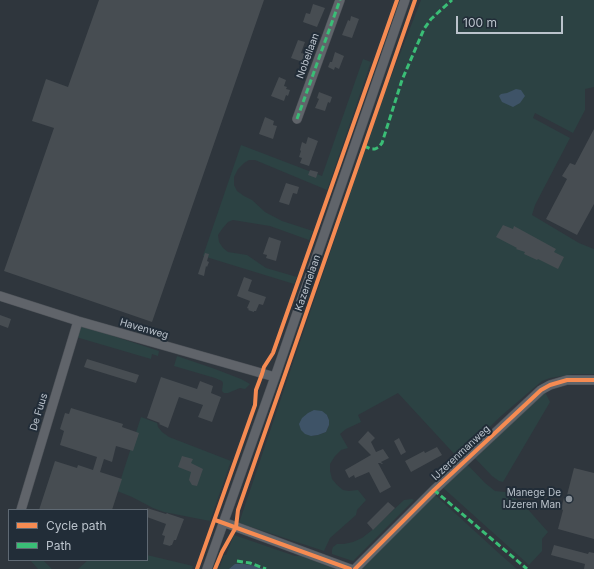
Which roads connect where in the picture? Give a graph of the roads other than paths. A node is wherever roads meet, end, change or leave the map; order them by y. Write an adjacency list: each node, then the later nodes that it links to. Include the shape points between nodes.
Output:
1 (340, 0): 3 (street, Nobellaan)
2 (405, 0): 6 (street, Kazernelaan)
3 (297, 119)
4 (0, 296): 5 (street, Havenweg)
5 (78, 321): 6 (street, Havenweg); 8 (street, De Fuus)
6 (274, 377): 9 (street, Kazernelaan)
7 (594, 380): 12 (street, IJzerenmanweg, via 567,380 541,390 434,490)
8 (21, 509)
9 (223, 522): 10 (street, Kazernelaan); 11 (street)
10 (207, 569)
11 (350, 569)
12 (355, 569)

